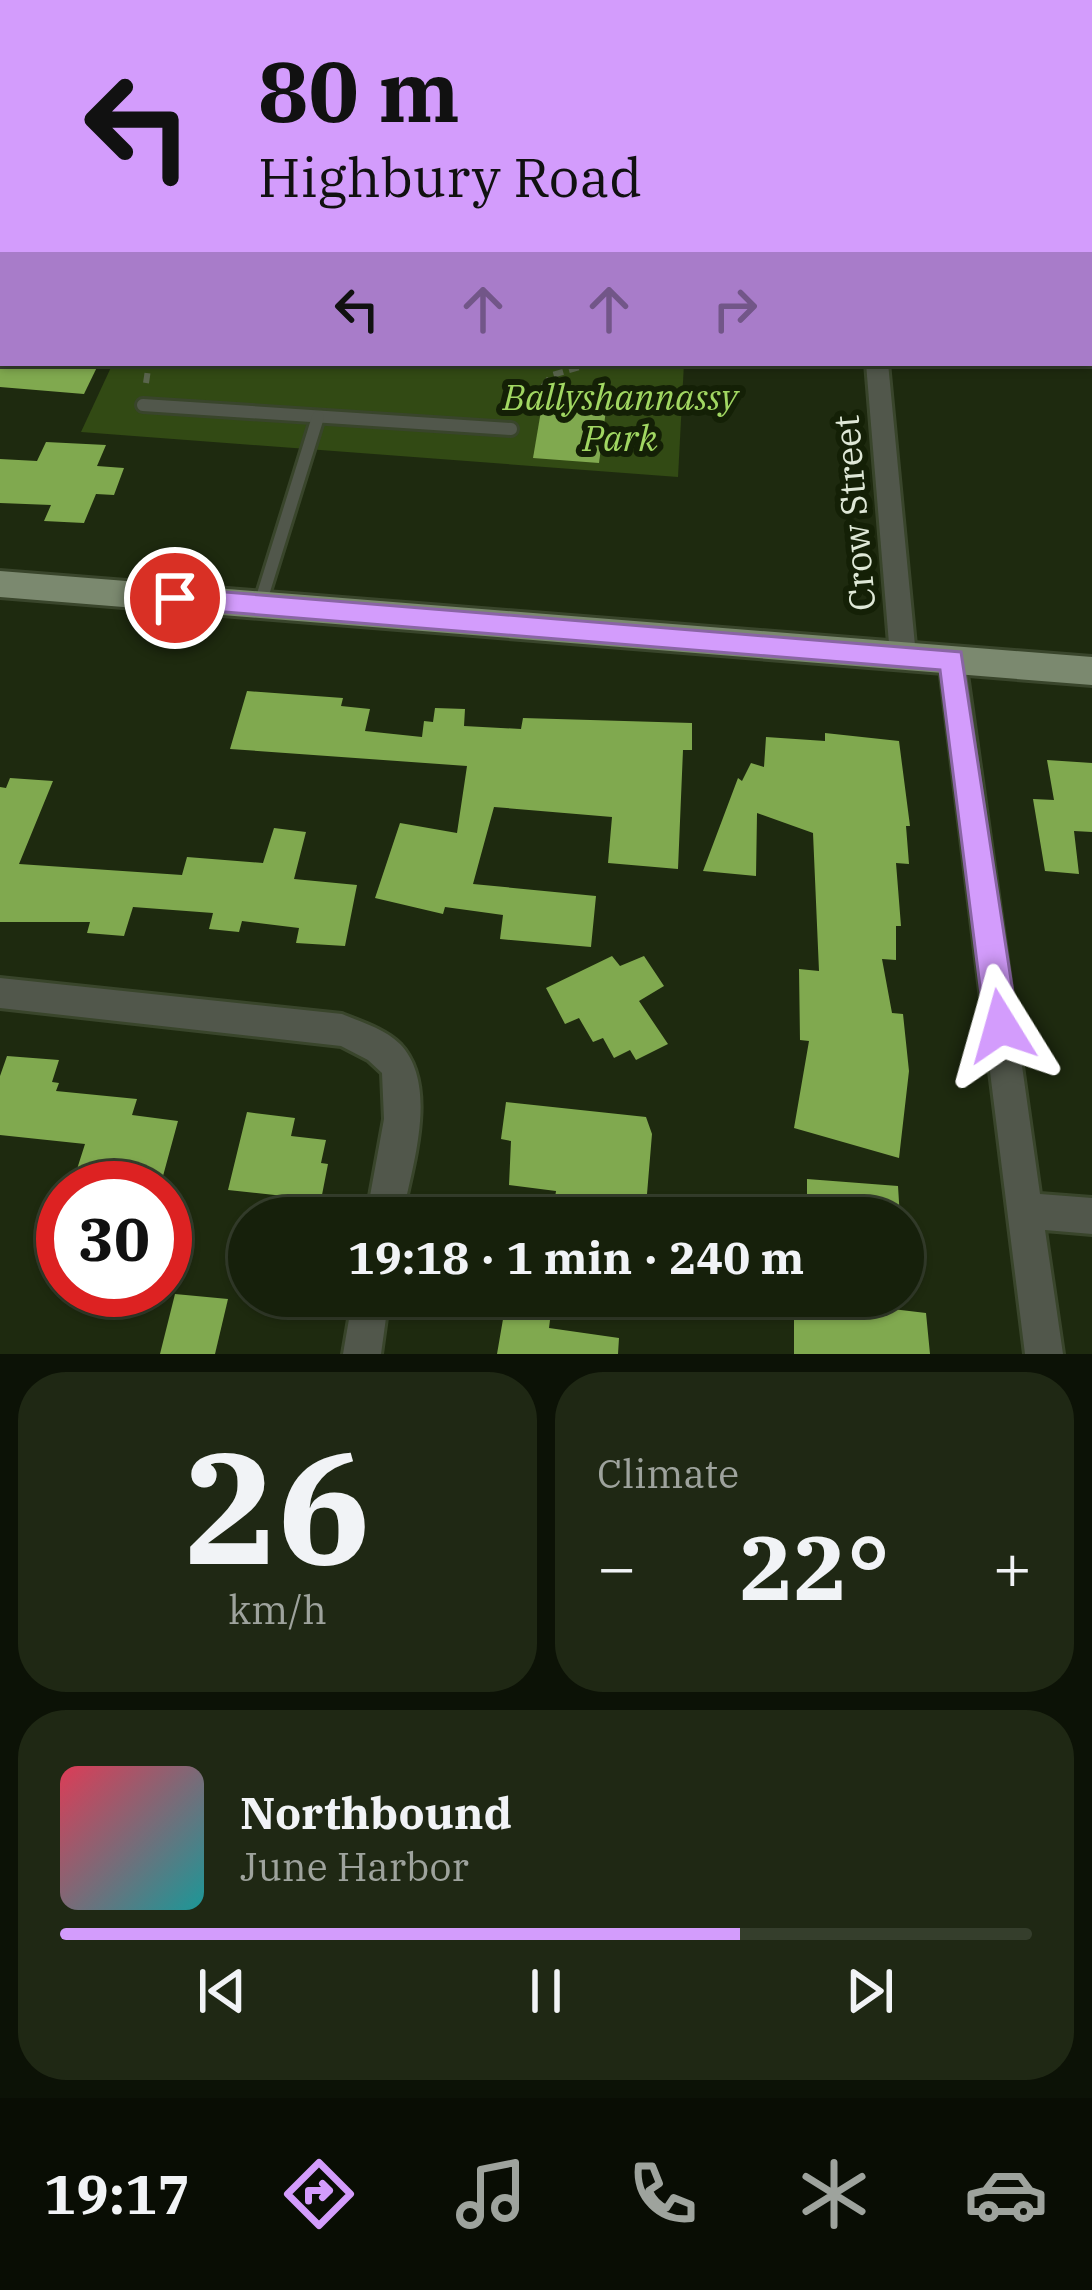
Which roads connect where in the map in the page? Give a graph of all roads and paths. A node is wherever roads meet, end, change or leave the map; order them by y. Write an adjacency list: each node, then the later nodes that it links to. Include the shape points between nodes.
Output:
1 (584, 366): 5 (path, via 552,375)
2 (877, 366): 8 (street, Crow Street)
3 (143, 405): 4 (lane)
4 (318, 417): 5 (lane); 7 (lane)
5 (511, 429)
6 (1, 587): 7 (main road)
7 (260, 604): 8 (main road)
8 (903, 656): 9 (main road)
9 (952, 660): 10 (main road); 13 (street)
10 (1092, 671)
11 (0, 993): 12 (street, via 342,1030 374,1045 396,1063 401,1087)
12 (387, 1197)
13 (1026, 1210): 14 (street); 17 (street)
14 (1092, 1216)
15 (368, 1317): 16 (street)
16 (362, 1354)
17 (1044, 1354)

